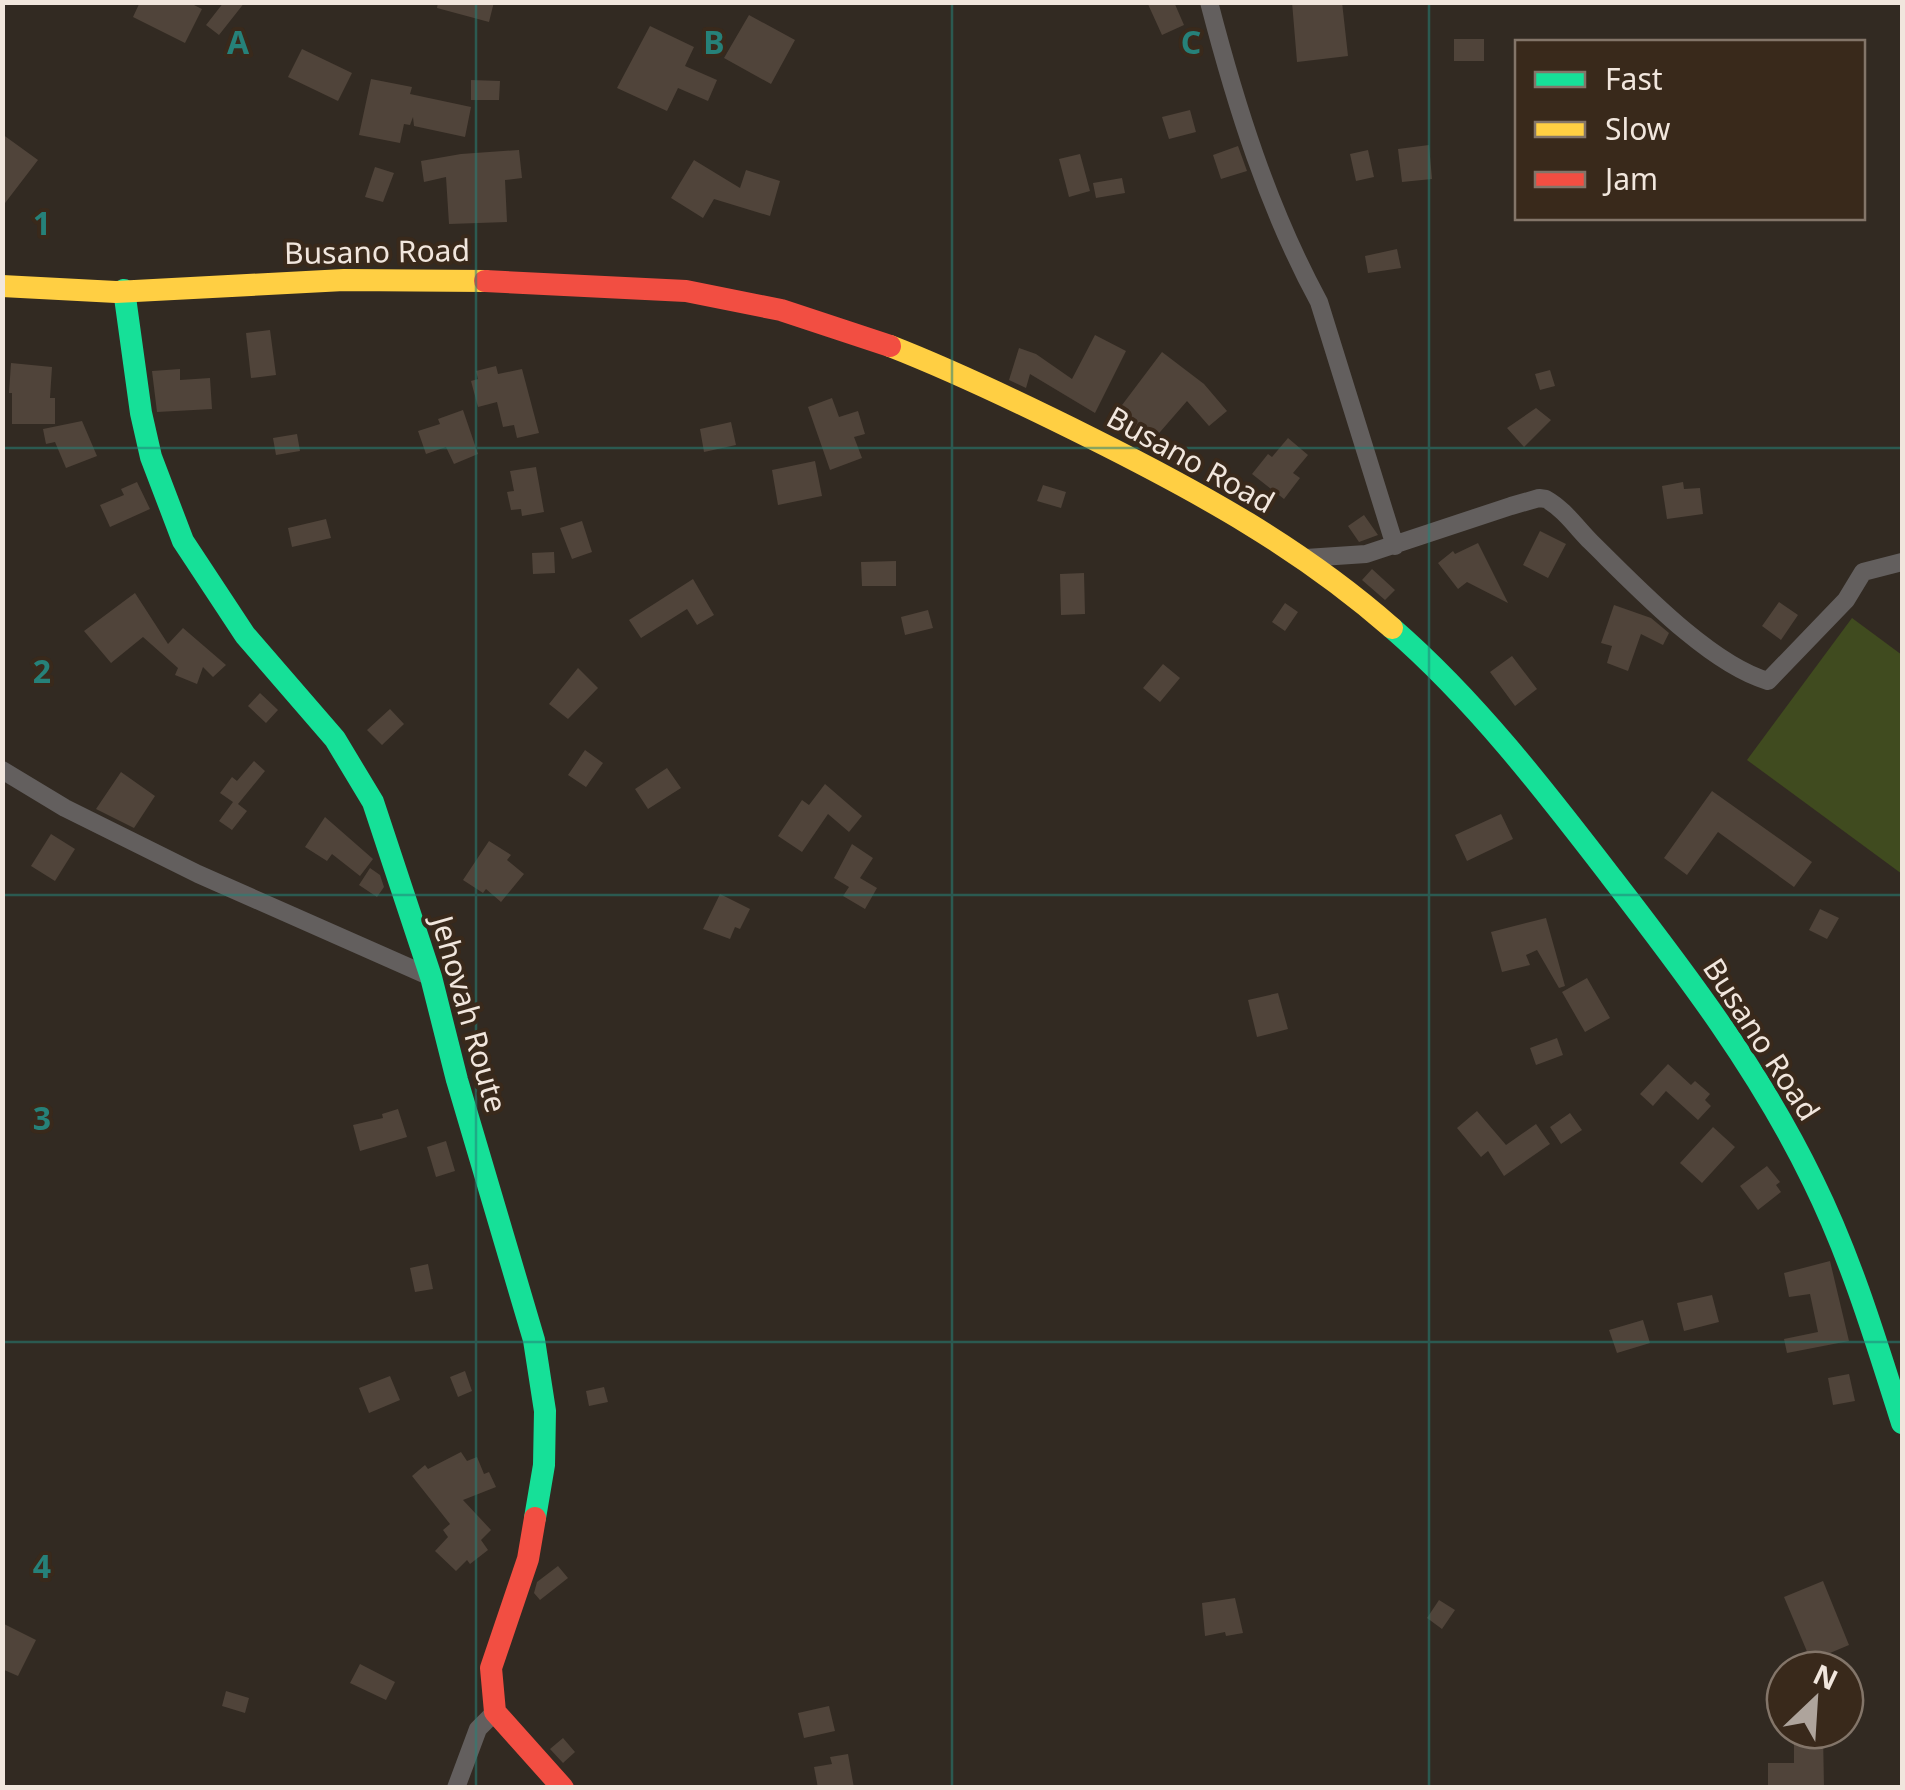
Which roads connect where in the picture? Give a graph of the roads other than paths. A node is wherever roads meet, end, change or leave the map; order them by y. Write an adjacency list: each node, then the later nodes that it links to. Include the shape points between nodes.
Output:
1 (1209, 2): 4 (street, via 1239,115 1324,318)
2 (2, 286): 3 (street, Busano Road)
3 (124, 290): 5 (street, Busano Road, via 484,278 687,292 794,314 985,385); 8 (street, Jehovah Route, via 140,413 183,542 245,635 356,770)
4 (1395, 546): 5 (street); 6 (street, via 1546,499 1724,660 1768,680 1846,600 1863,572)
5 (1306, 558): 9 (street, Busano Road, via 1366,604 1470,704 1711,1009 1813,1180 1845,1252)
6 (1902, 562)
7 (2, 770): 8 (street, via 198,874)
8 (432, 977): 10 (street, Jehovah Route, via 534,1340 545,1410 544,1465 528,1558 492,1668)
9 (1902, 1423)
10 (495, 1712): 11 (street, via 478,1729); 12 (street)
11 (456, 1788)
12 (563, 1788)

